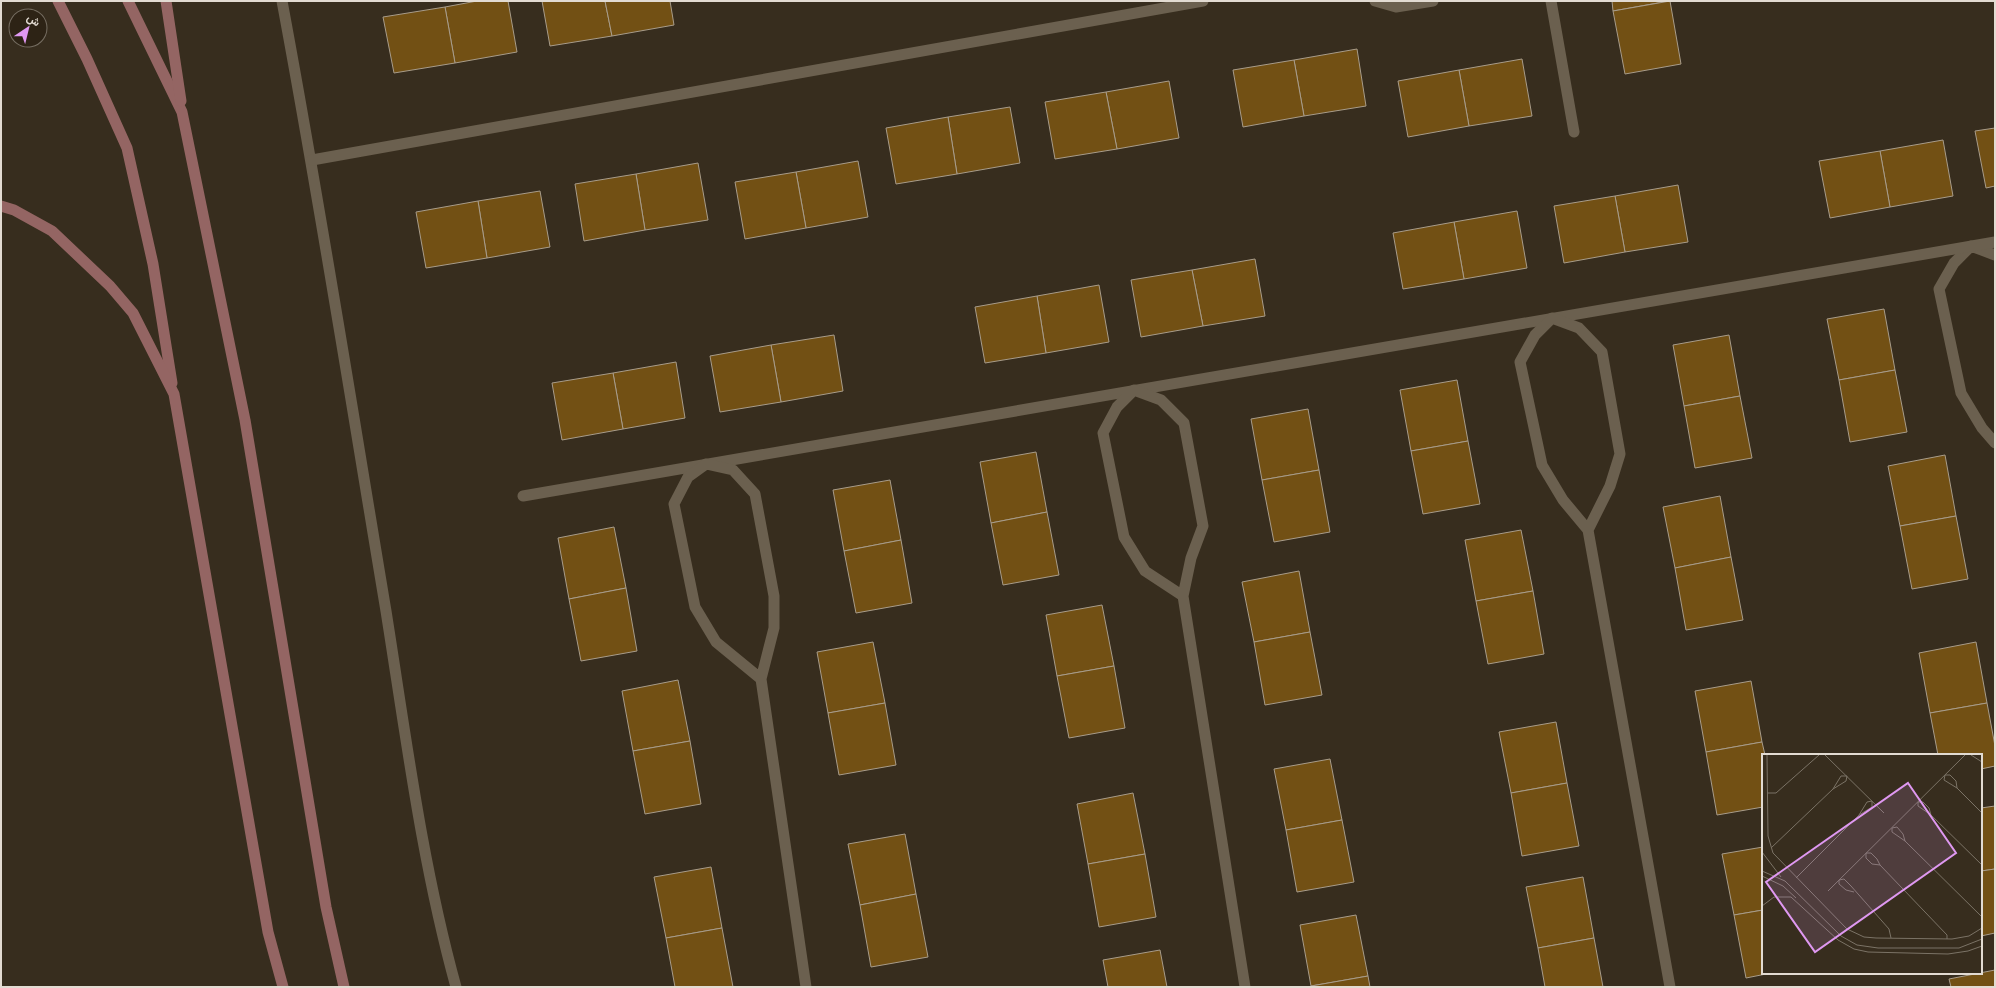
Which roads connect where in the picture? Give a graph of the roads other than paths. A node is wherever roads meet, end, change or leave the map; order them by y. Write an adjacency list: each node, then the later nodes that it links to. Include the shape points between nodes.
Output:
1 (58, 1): 18 (main road, via 88,59 127,148 153,264)
2 (128, 1): 9 (main road)
3 (166, 1): 9 (main road)
4 (282, 1): 11 (street)
5 (1203, 1): 11 (street)
6 (1375, 1): 7 (street, via 1396,7)
7 (1433, 1)
8 (1551, 1): 10 (street)
9 (182, 112): 26 (main road, via 245,420 326,907)
10 (1574, 132)
11 (312, 160): 27 (street, via 417,806 438,915)
12 (1, 206): 18 (main road, via 14,210 52,231 110,286 133,313)
13 (1995, 242): 14 (street)
14 (1971, 246): 15 (street); 16 (street); 19 (street, via 1954,263 1939,289 1961,393 1982,428)
15 (1995, 255)
16 (1552, 318): 17 (street); 22 (street, via 1535,335 1520,362 1542,465 1563,500); 22 (street, via 1579,328 1602,352 1620,454 1610,486)
17 (1134, 390): 20 (street); 23 (street, via 1161,400 1184,423 1203,526 1191,558); 23 (street, via 1117,407 1103,433 1124,537 1145,571)
18 (174, 394): 25 (main road, via 268,932)
19 (1995, 443)
20 (706, 464): 21 (street); 24 (street, via 732,470 755,494 774,596 774,628); 24 (street, via 688,477 674,504 695,607 716,642)
21 (523, 496)
22 (1588, 530): 30 (street)
23 (1183, 596): 29 (street)
24 (761, 679): 28 (street)
25 (283, 987)
26 (344, 987)
27 (456, 987)
28 (806, 987)
29 (1245, 987)
30 (1670, 987)

